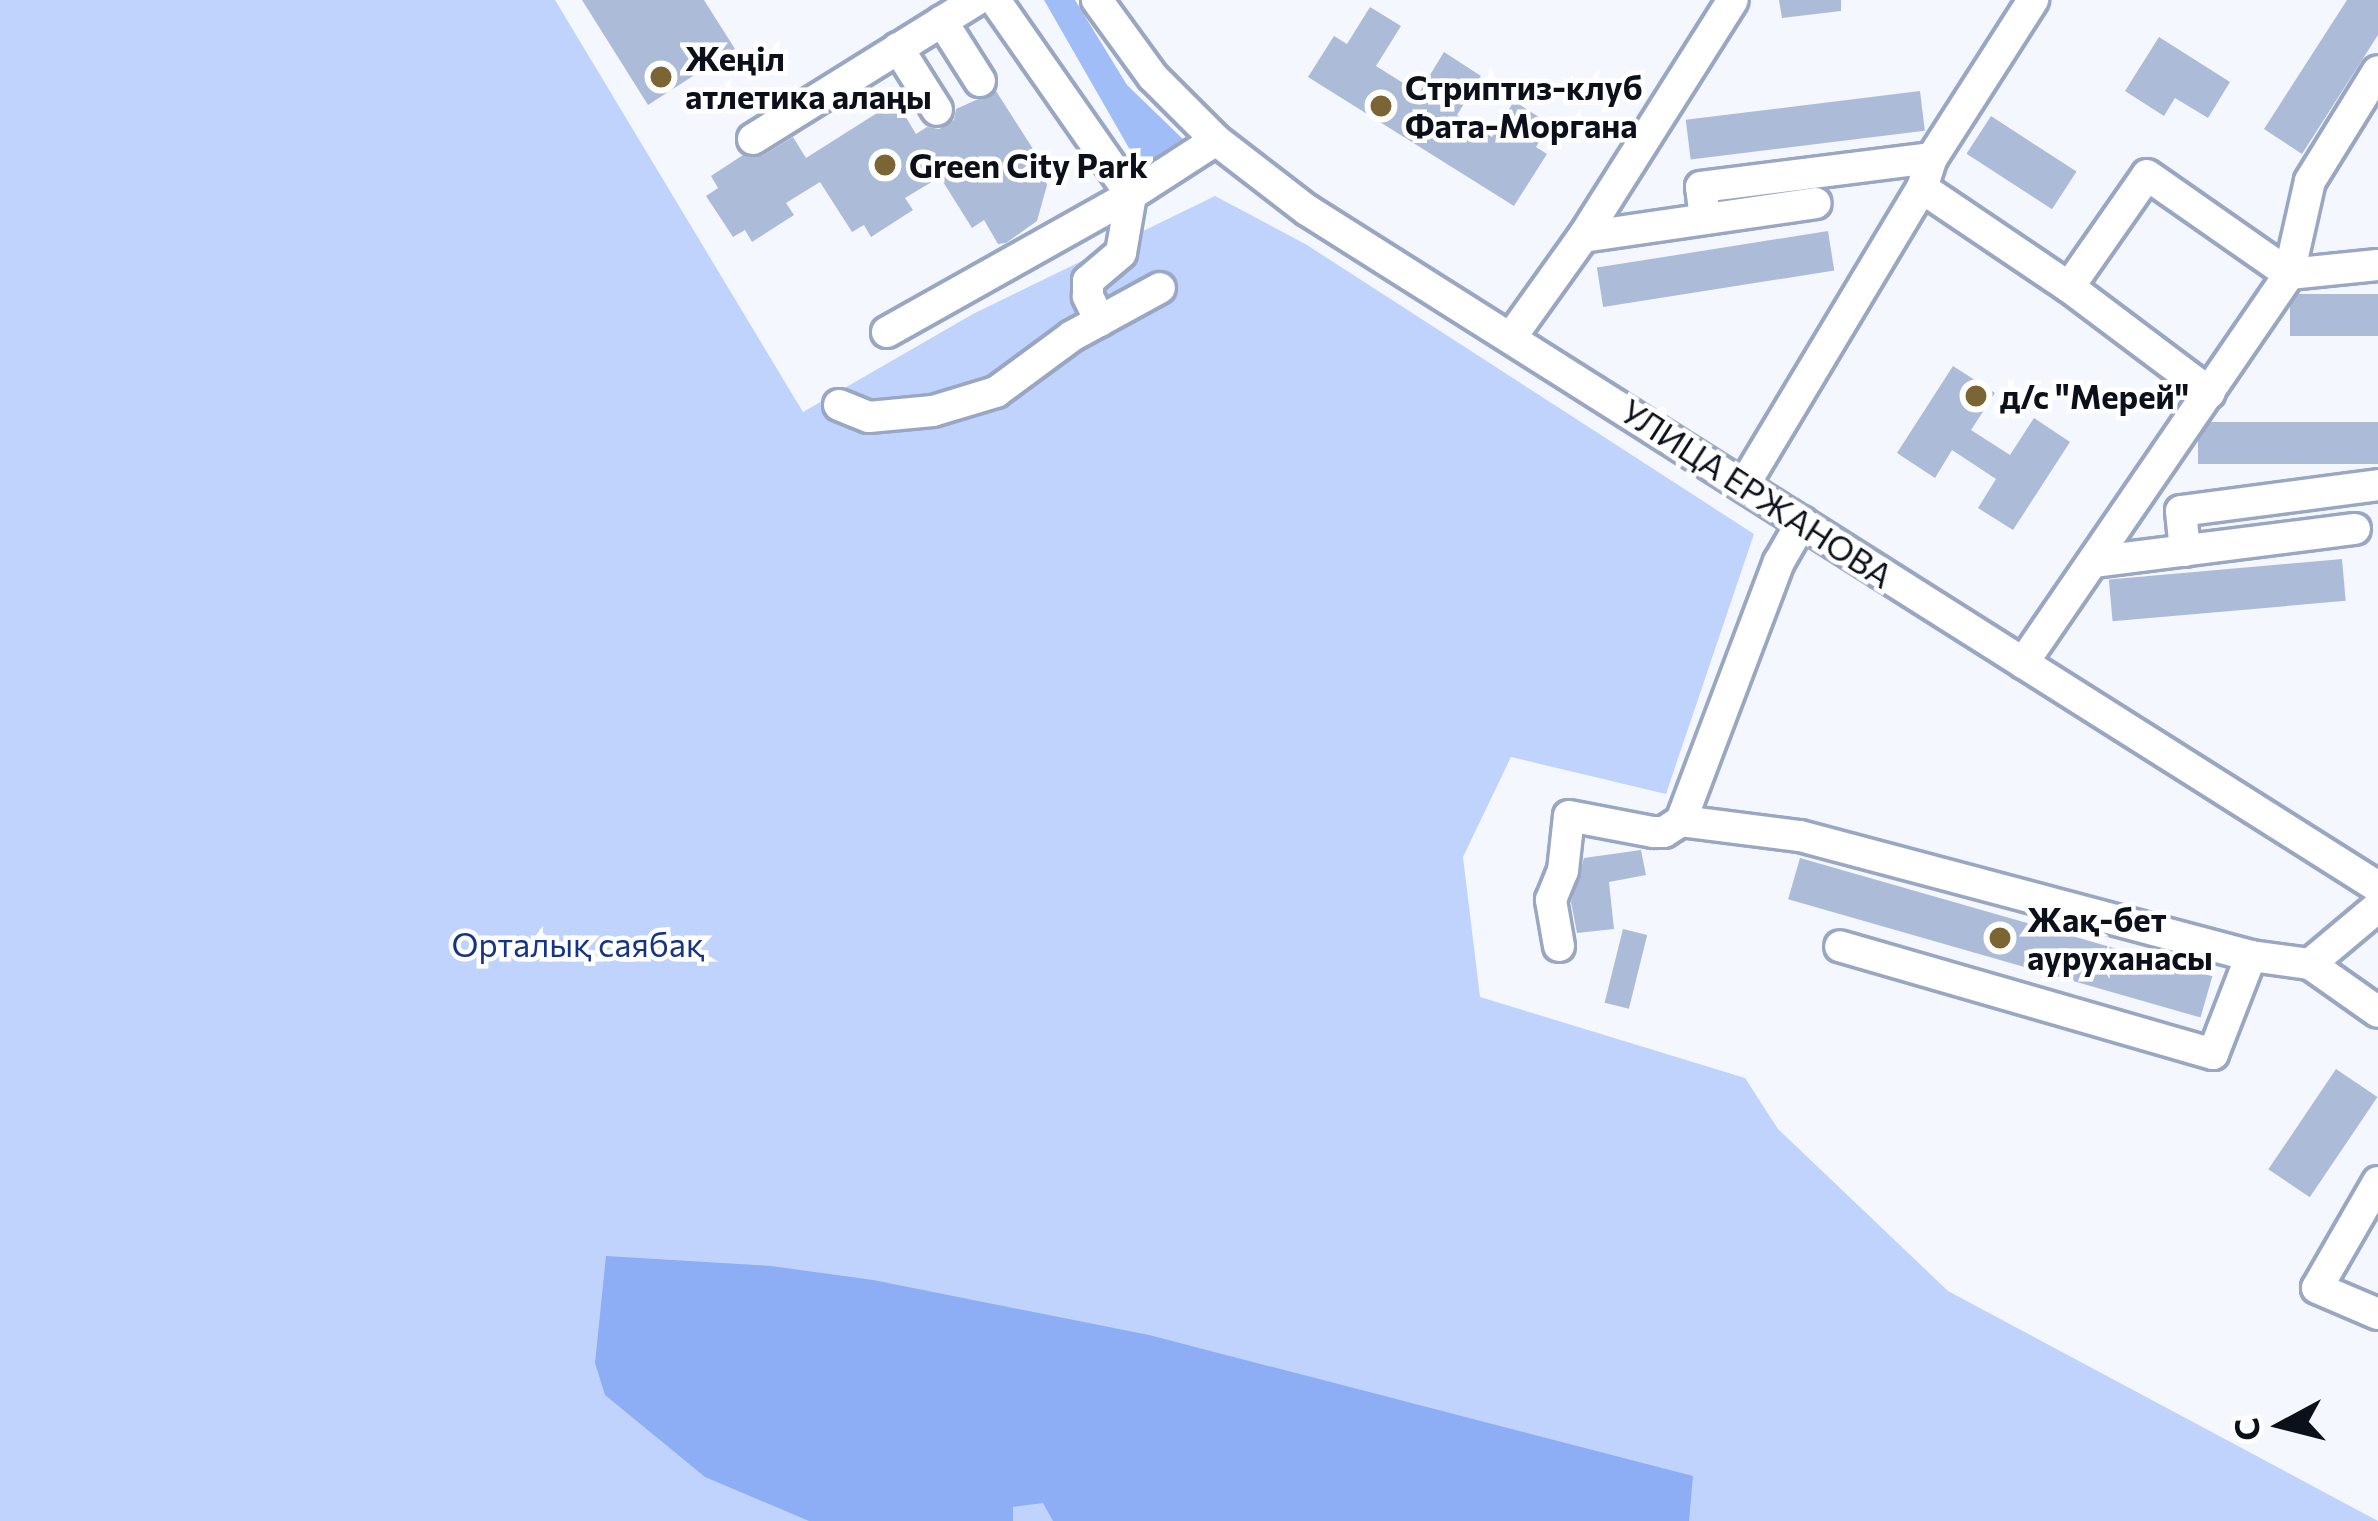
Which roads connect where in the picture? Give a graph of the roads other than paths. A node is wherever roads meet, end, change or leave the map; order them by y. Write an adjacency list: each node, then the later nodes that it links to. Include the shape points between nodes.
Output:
1 (976, 0): 6 (street)
2 (995, 0): 15 (street)
3 (1097, 0): 12 (street, УЛИЦА ЕРЖАНОВА, via 1153,77)
4 (1733, 0): 18 (street)
5 (2033, 0): 13 (street)
6 (942, 21): 7 (street); 9 (street)
7 (898, 48): 10 (street); 11 (street)
8 (2378, 71): 20 (street, via 2310,181)
9 (980, 81)
10 (937, 110)
11 (753, 139)
12 (1216, 140): 15 (street); 25 (street, УЛИЦА ЕРЖАНОВА, via 1324,221)
13 (1931, 158): 14 (street); 17 (street, via 1701,187)
14 (1922, 188): 21 (street); 28 (street)
15 (1131, 195): 23 (street, via 1121,253 1088,280); 24 (street)
16 (1816, 203): 17 (street)
17 (1705, 219): 18 (street)
18 (1583, 237): 25 (street)
19 (2378, 266): 20 (street)
20 (2289, 274): 21 (street, via 2147,175); 26 (street)
21 (2069, 287): 26 (street)
22 (1160, 288): 23 (street)
23 (1100, 321): 27 (street, via 996,392 869,417)
24 (887, 332)
25 (1511, 336): 28 (street, УЛИЦА ЕРЖАНОВА)
26 (2210, 393): 33 (street)
27 (839, 406)
28 (1744, 485): 30 (street, УЛИЦА ЕРЖАНОВА)
29 (2378, 485): 32 (street, via 2181,511)
30 (1802, 522): 34 (street, УЛИЦА ЕРЖАНОВА); 35 (street, via 1779,562)
31 (2355, 529): 32 (street)
32 (2186, 550): 33 (street)
33 (2093, 562): 34 (street)
34 (2023, 663): 36 (street, УЛИЦА ЕРЖАНОВА)
35 (1682, 820): 38 (street, via 1653,832 1569,816 1551,900); 40 (street, via 1800,836)
36 (2378, 886)
37 (2378, 907): 41 (street)
38 (1558, 946)
39 (1840, 946): 40 (street, via 2213,1054)
40 (2251, 956): 41 (street)
41 (2310, 964): 42 (street)
42 (2378, 1012)
43 (2378, 1182): 44 (street, via 2318,1288)
44 (2378, 1314)

